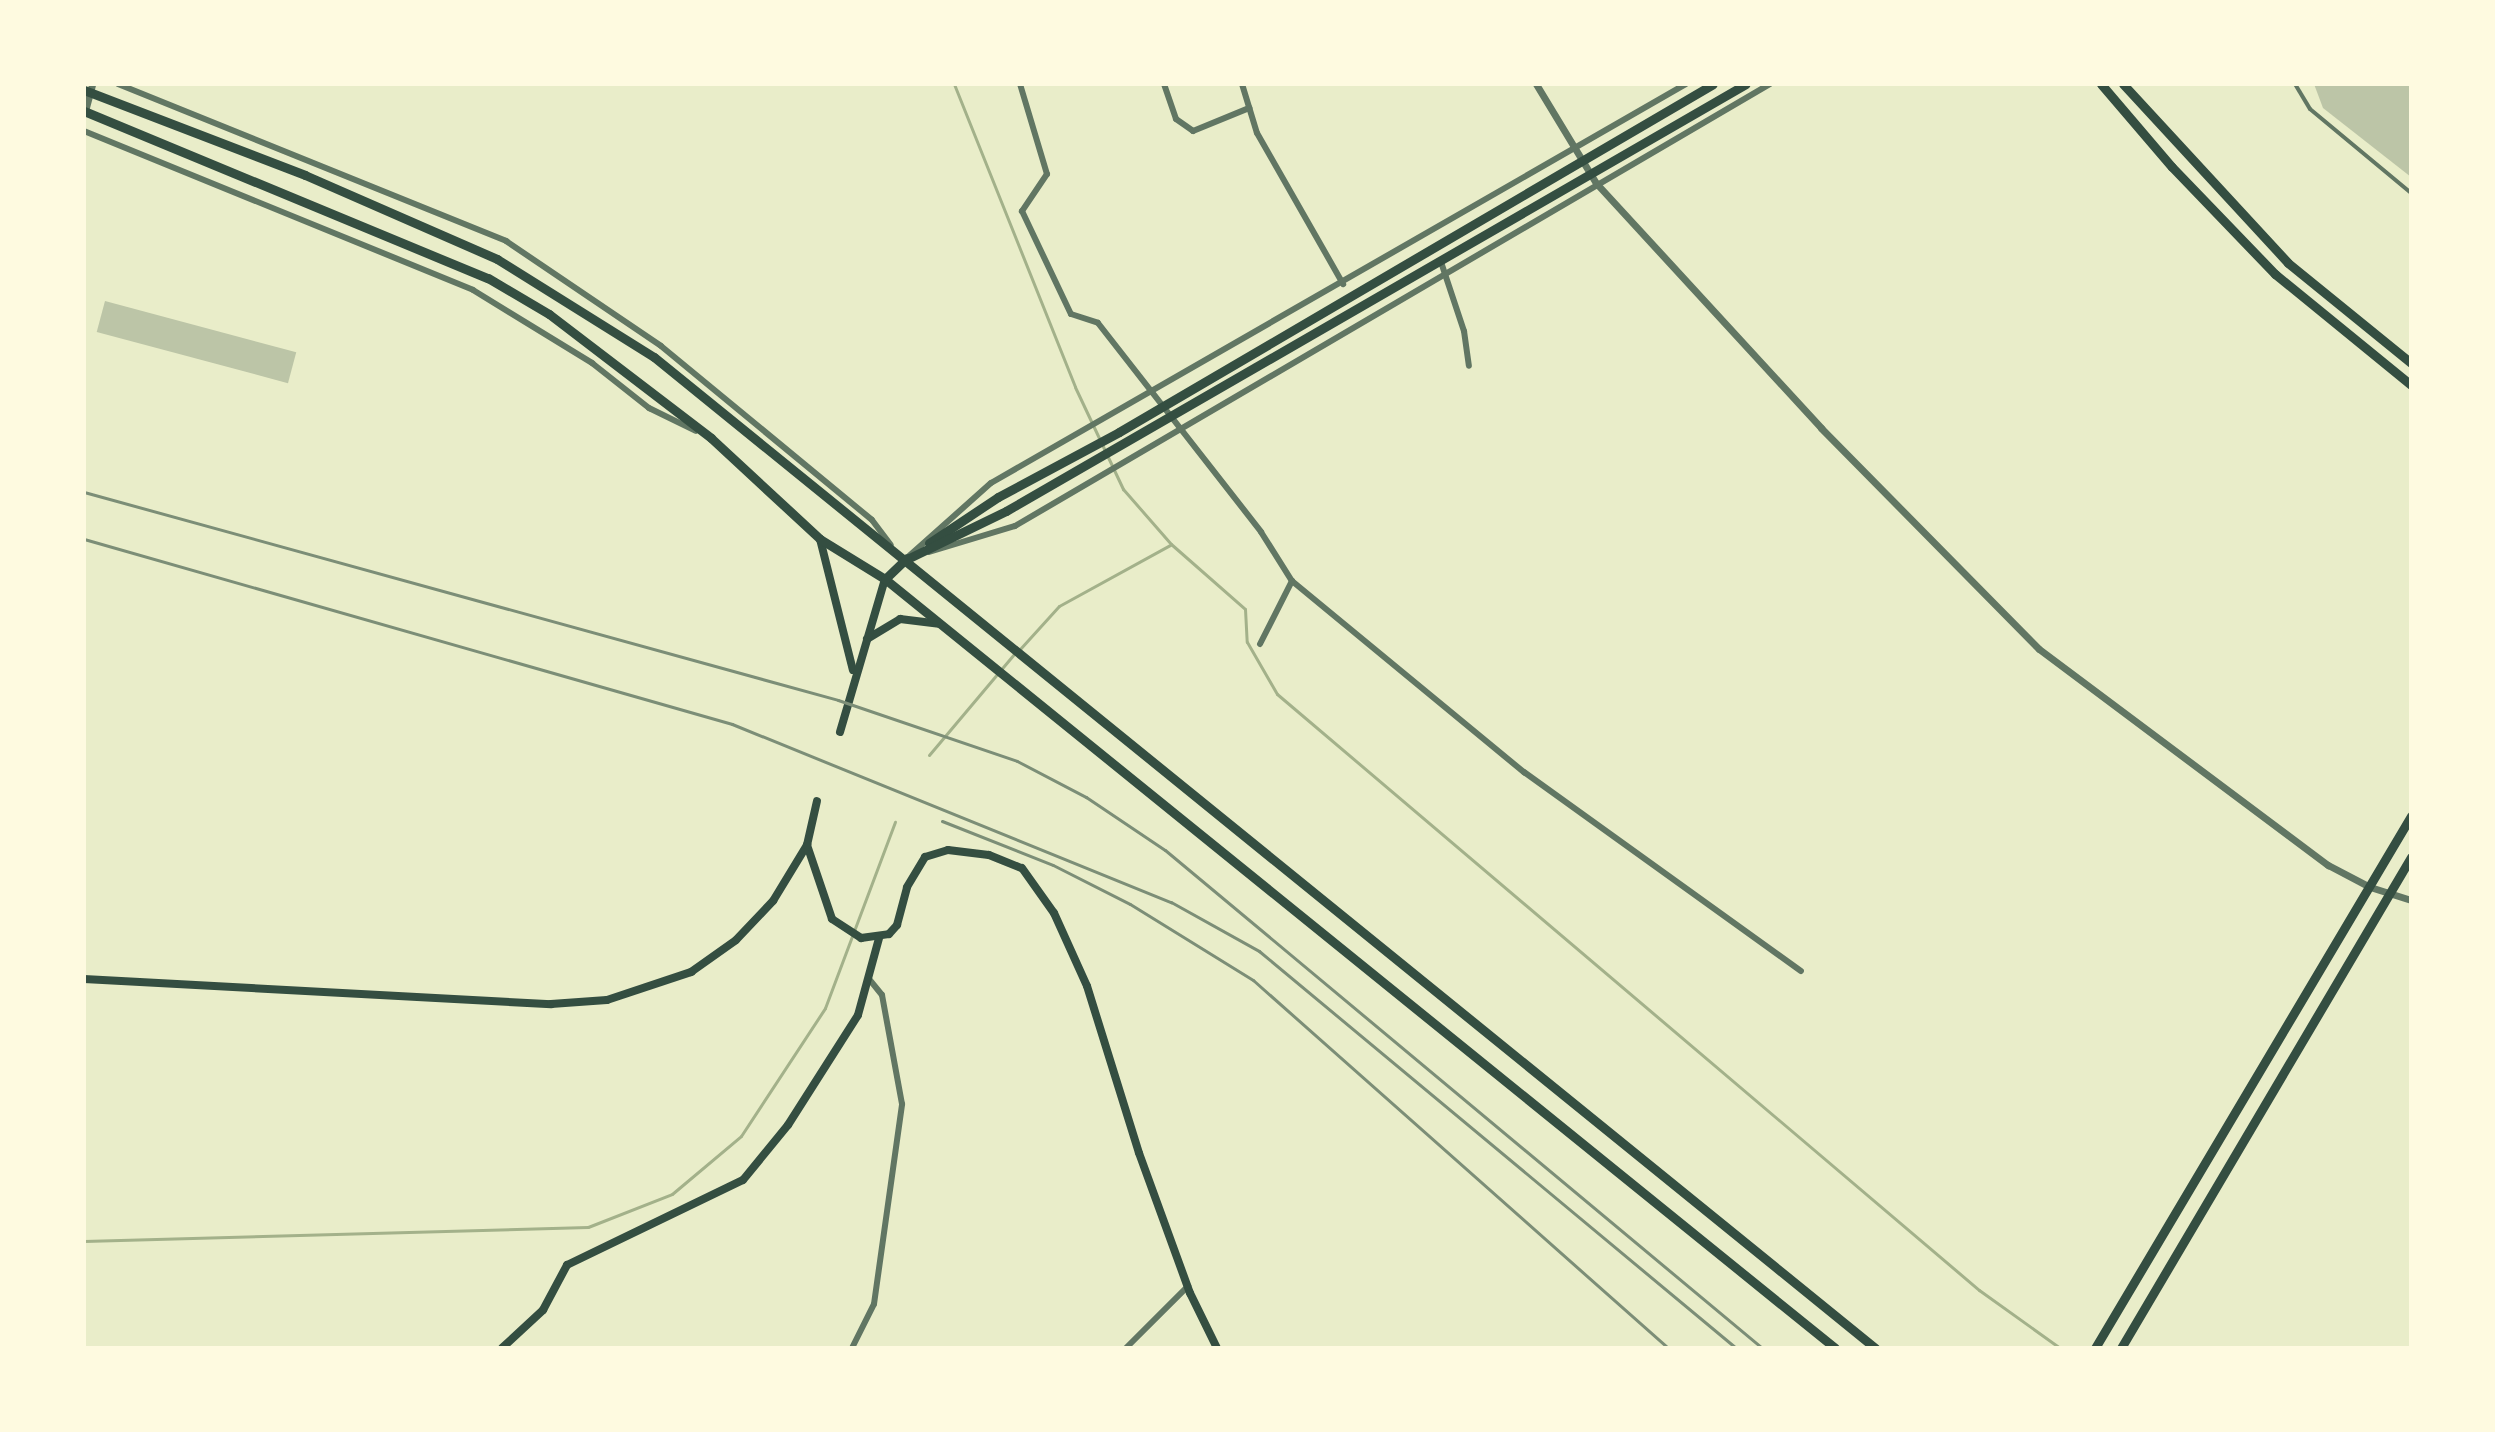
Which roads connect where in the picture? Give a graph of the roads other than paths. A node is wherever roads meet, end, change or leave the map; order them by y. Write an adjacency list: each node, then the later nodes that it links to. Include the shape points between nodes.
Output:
1 (118, 84): 33 (street, via 506,241 661,346 872,520)
2 (1020, 84): 28 (street, via 1047,174 1022,211 1071,314 1098,323)
3 (1164, 84): 14 (street, via 1176,119 1193,131)
4 (1242, 84): 14 (street)
5 (1536, 84): 17 (street)
6 (1686, 84): 17 (street)
7 (1713, 84): 18 (main road)
8 (1746, 84): 19 (main road)
9 (1770, 84): 19 (street)
10 (2101, 84): 24 (main road, via 2182,178)
11 (2123, 84): 23 (main road, via 2184,155)
12 (2295, 84): 20 (street, via 2310,109)
13 (89, 89): 15 (street); 33 (main road, via 497,259 654,357)
14 (1249, 108): 22 (street, via 1257,133)
15 (84, 112): 31 (main road, via 488,278 549,314)
16 (84, 131): 31 (street, via 473,290 544,331 649,408)
17 (1575, 149): 18 (street); 22 (street)
18 (1582, 161): 19 (street); 29 (main road)
19 (1594, 179): 21 (main road); 45 (street, via 1821,428 2039,649 2328,865)
20 (2411, 193)
21 (1442, 267): 26 (street, via 1464,331); 30 (main road)
22 (1343, 284): 28 (street)
23 (2315, 286): 24 (street); 25 (main road)
24 (2306, 300): 27 (main road)
25 (2411, 363)
26 (1469, 366)
27 (2411, 385)
28 (1151, 393): 29 (street); 33 (street, via 991,483)
29 (1162, 407): 30 (street); 33 (main road, via 998,497)
30 (1173, 422): 33 (main road); 33 (street, via 1131,456 1015,526); 35 (street, via 1261,532)
31 (711, 438): 32 (main road)
32 (820, 539): 34 (main road); 39 (main road)
33 (903, 561): 34 (main road); 58 (main road)
34 (885, 579): 36 (main road); 37 (main road)
35 (1292, 581): 38 (street); 49 (street, via 1524,772)
36 (939, 624): 37 (main road, via 900,619); 57 (main road)
37 (867, 639): 39 (main road)
38 (1260, 644)
39 (854, 672): 40 (main road)
40 (840, 732)
41 (817, 801): 43 (main road)
42 (2411, 816): 45 (main road)
43 (807, 845): 48 (main road, via 839,926 861,938); 51 (main road, via 773,901 736,940 691,972 607,1000 551,1004)
44 (2411, 857): 46 (main road)
45 (2370, 887): 46 (street); 59 (main road)
46 (2390, 893): 47 (street); 60 (main road)
47 (2411, 900)
48 (879, 938): 50 (main road); 52 (main road, via 897,925 907,887 925,857 962,851 1022,868 1054,913 1087,986)
49 (1801, 971)
50 (868, 978): 53 (main road, via 858,1015 788,1125 743,1180 567,1265 543,1310); 54 (street, via 882,995 902,1104 874,1304)
51 (84, 979)
52 (1188, 1286): 55 (street); 56 (main road)
53 (502, 1348)
54 (852, 1348)
55 (1126, 1348)
56 (1217, 1348)
57 (1835, 1348)
58 (1875, 1348)
59 (2095, 1348)
60 (2121, 1348)

